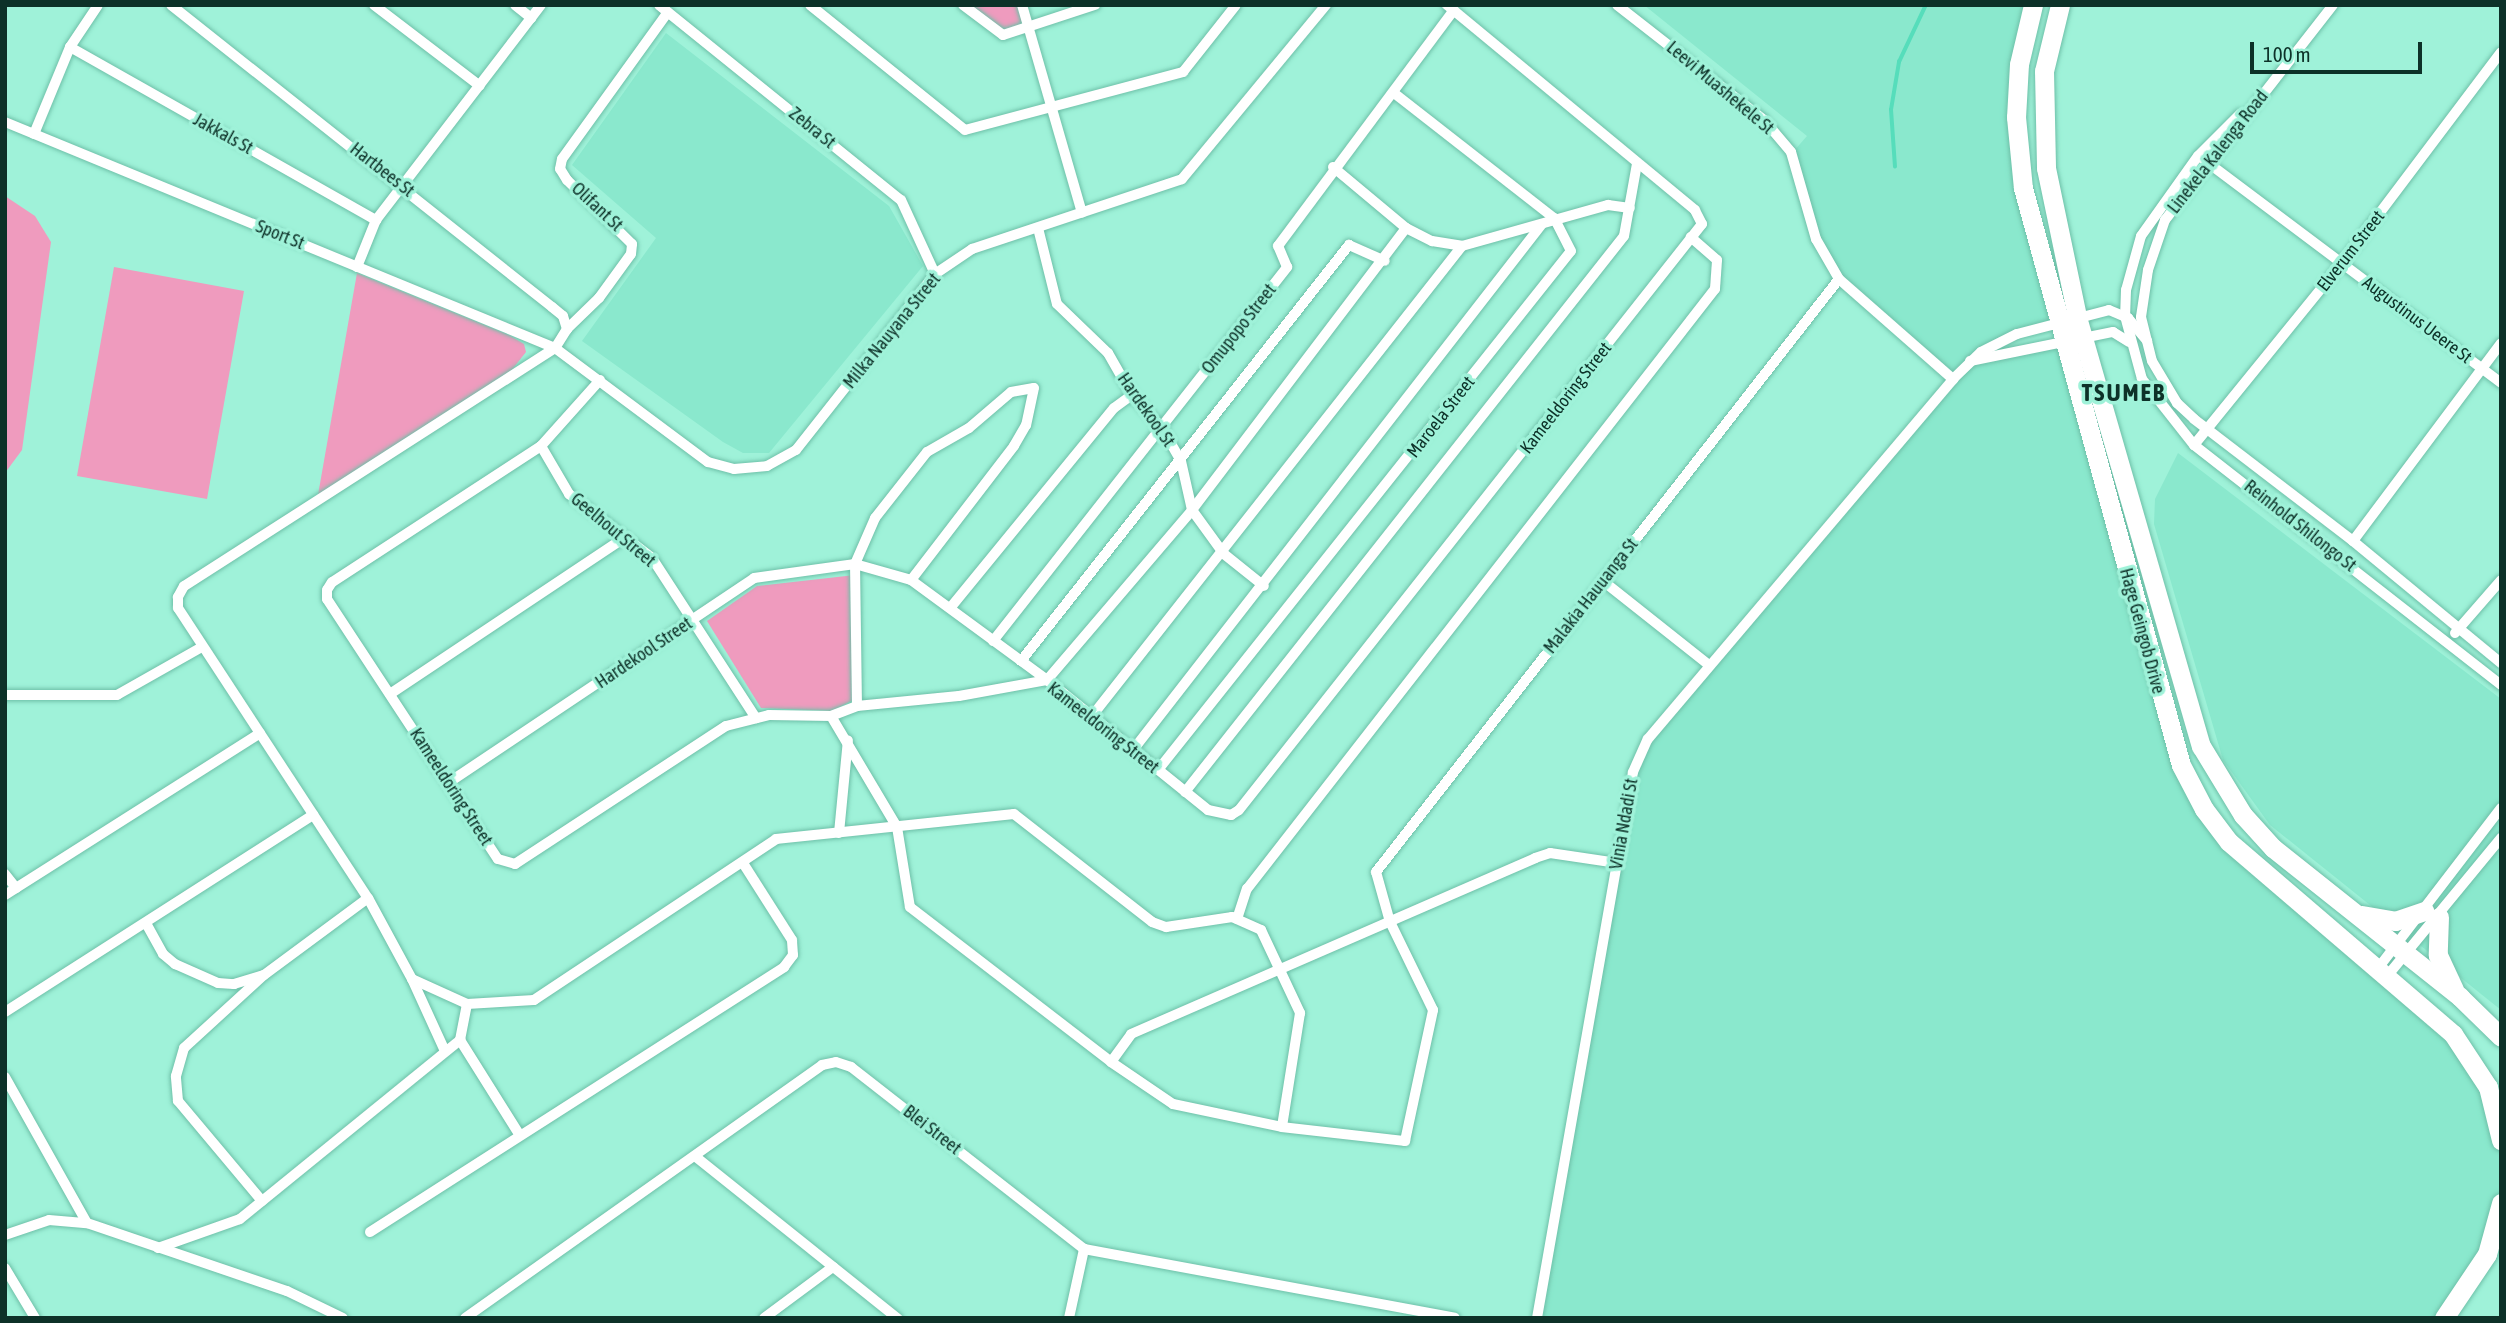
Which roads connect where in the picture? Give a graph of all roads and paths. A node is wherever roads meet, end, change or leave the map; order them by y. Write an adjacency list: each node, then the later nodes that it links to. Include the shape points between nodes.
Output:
1 (98, 5): 20 (street)
2 (171, 5): 32 (street, Hartbees St)
3 (374, 5): 23 (street)
4 (515, 5): 18 (street)
5 (541, 5): 18 (street)
6 (810, 5): 25 (street, via 965,130)
7 (963, 5): 19 (street, via 998,34)
8 (1022, 5): 19 (street)
9 (1095, 5): 19 (street)
10 (1236, 5): 25 (street, via 1183,72)
11 (1326, 5): 34 (street, Milka Nauyana Street, via 1192,170 1166,186)
12 (1617, 5): 46 (street, Leevi Muashekele St, via 1764,120 1791,152 1816,239)
13 (2033, 5): 49 (highway, Hage Geingob Drive, via 2019,64 2017,134 2023,188)
14 (2060, 5): 49 (highway, Hage Geingob Drive, via 2044,71 2042,132)
15 (2333, 5): 22 (street, Linekela Kalenga Road)
16 (1450, 8): 24 (street, Omupopo Street); 30 (street)
17 (664, 9): 45 (street, Zebra St, via 901,200); 51 (street, Olifant St, via 562,159 560,169 567,180 632,244 631,254 599,298)
18 (531, 18): 23 (street)
19 (1029, 28): 25 (street)
20 (70, 47): 27 (street); 36 (street, Jakkals St)
21 (2501, 52): 43 (street, Elverum Street)
22 (2279, 74): 28 (street); 29 (street, Linekela Kalenga Road)
23 (480, 86): 32 (street)
24 (1394, 92): 31 (street, Omupopo Street); 35 (street, Maroela Street)
25 (1052, 108): 34 (street)
26 (5, 122): 27 (street, Sport St)
27 (34, 134): 44 (street, Sport St)
28 (2198, 156): 29 (street, Augustinus Ueere St); 47 (street, via 2141,236)
29 (2208, 163): 43 (street, Augustinus Ueere St); 50 (street, Linekela Kalenga Road, via 2165,220 2144,296)
30 (1637, 164): 33 (street); 40 (street, via 1700,216 1702,224)
31 (1333, 167): 39 (street); 64 (street, Omupopo Street, via 1278,246 1287,267)
32 (403, 186): 36 (street); 51 (street, Hartbees St, via 563,316)
33 (1630, 208): 35 (street, via 1615,204); 100 (street, via 1624,236)
34 (1082, 213): 38 (street, Milka Nauyana Street)
35 (1554, 218): 37 (street); 98 (street, Maroela Street, via 1571,251)
36 (376, 220): 44 (street)
37 (1542, 225): 41 (street); 77 (street)
38 (1038, 228): 45 (street, Milka Nauyana Street, via 972,248); 63 (street, Hardekool St, via 1056,304 1108,353)
39 (1406, 228): 41 (street, via 1432,241); 42 (street)
40 (1691, 237): 100 (street, Kameeldoring Street, via 1239,810 1223,816); 114 (street, via 1717,260 1715,289 1247,889)
41 (1462, 246): 72 (street)
42 (1385, 261): 68 (street, via 1349,245); 69 (street)
43 (2342, 264): 59 (street, Augustinus Ueere St); 65 (street, Elverum Street)
44 (357, 267): 57 (street, Sport St)
45 (934, 274): 61 (street, Milka Nauyana Street, via 796,450 767,466 734,469 708,462)
46 (1839, 279): 60 (street, Leevi Muashekele St); 76 (street, Malakia Hauuanga St)
47 (2126, 290): 48 (street); 50 (street)
48 (2109, 310): 49 (street); 50 (street)
49 (2068, 320): 53 (highway, Hage Geingob Drive); 56 (highway, Hage Geingob Drive); 58 (street, Vinia Ndadi St, via 2017,334)
50 (2131, 320): 52 (street); 54 (street, Reinhold Shilongo St); 65 (street, Reinhold Shilongo St, via 2147,341 2162,383 2177,403)
51 (566, 329): 57 (street)
52 (2113, 332): 53 (street); 54 (street)
53 (2084, 339): 56 (street); 112 (highway, Hage Geingob Drive, via 2201,746 2243,815 2273,848)
54 (2129, 342): 66 (street, Reinhold Shilongo St, via 2156,402)
55 (2501, 343): 59 (street)
56 (2064, 344): 58 (street); 119 (highway, Hage Geingob Drive, via 2166,720 2190,784 2229,842)
57 (555, 348): 61 (street, Milka Nauyana Street); 83 (street, via 184,586 178,608)
58 (1970, 361): 60 (street, Vinia Ndadi St)
59 (2482, 369): 62 (street, Augustinus Ueere St); 71 (street)
60 (1952, 379): 86 (street, Vinia Ndadi St)
61 (600, 380): 67 (street, Kameeldoring Street)
62 (2501, 383)
63 (1132, 395): 64 (street, Hardekool St); 78 (street, via 1114,408)
64 (1161, 428): 68 (street, Hardekool St); 82 (street, Omupopo Street)
65 (2208, 428): 66 (street, Elverum Street); 71 (street, Reinhold Shilongo St)
66 (2194, 444): 81 (street, Reinhold Shilongo St)
67 (541, 446): 70 (street, Geelhout Street, via 569,494); 89 (street, Kameeldoring Street, via 332,582 327,590 327,599)
68 (1181, 461): 69 (street, Hardekool St); 84 (street)
69 (1192, 510): 72 (street, Hardekool St); 87 (street)
70 (625, 537): 79 (street, Geelhout Street, via 652,558); 89 (street)
71 (2353, 541): 80 (street, Reinhold Shilongo St)
72 (1224, 554): 77 (street, Hardekool St); 93 (street)
73 (855, 564): 74 (street); 74 (street, via 875,518 927,452 969,428 1011,392 1034,388 1026,425 1014,446); 79 (street, Hardekool Street, via 754,578); 91 (street)
74 (911, 580): 78 (street)
75 (2501, 580): 80 (street)
76 (1603, 581): 86 (street); 115 (street, Malakia Hauuanga St, via 1376,872)
77 (1264, 586): 97 (street)
78 (951, 607): 82 (street)
79 (692, 620): 94 (street, Geelhout Street); 99 (street, Hardekool Street)
80 (2458, 629): 81 (street); 85 (street, Reinhold Shilongo St)
81 (2448, 639): 88 (street, Reinhold Shilongo St)
82 (993, 641): 84 (street)
83 (202, 646): 90 (street, via 117,695); 95 (street)
84 (1021, 661): 87 (street)
85 (2501, 663)
86 (1709, 665): 107 (street, Vinia Ndadi St, via 1648,740 1633,772)
87 (1047, 680): 91 (street, Kameeldoring Street, via 960,696); 93 (street, Kameeldoring Street)
88 (2501, 685)
89 (390, 694): 99 (street, Kameeldoring Street)
90 (5, 695)
91 (857, 706): 92 (street, Kameeldoring Street)
92 (831, 716): 94 (street, Kameeldoring Street); 96 (street)
93 (1092, 716): 97 (street, Kameeldoring Street)
94 (756, 718): 99 (street, Kameeldoring Street, via 726,726 515,864 498,859)
95 (260, 733): 102 (street); 109 (street)
96 (848, 740): 103 (street); 104 (street)
97 (1133, 750): 98 (street, Kameeldoring Street)
98 (1158, 770): 100 (street, Kameeldoring Street)
99 (448, 783)
100 (1185, 792)
101 (2501, 808): 113 (street)
102 (313, 815): 111 (street); 116 (street)
103 (897, 827): 104 (street); 114 (street, via 1014,814 1152,922 1166,927); 128 (street, via 910,906)
104 (839, 833): 106 (street, via 776,839)
105 (2501, 838): 113 (street)
106 (743, 863): 123 (street, via 534,1000); 131 (street, via 792,940 793,955 783,967)
107 (1617, 863): 115 (street, via 1549,853); 150 (street, Vinia Ndadi St)
108 (5, 874): 109 (street)
109 (16, 888): 110 (street)
110 (5, 895)
111 (368, 898): 120 (street); 121 (street)
112 (2351, 911): 113 (highway, via 2395,921); 117 (highway, Hage Geingob Drive)
113 (2432, 914): 117 (street); 122 (highway, via 2438,955)
114 (1237, 919): 118 (street, via 1261,930)
115 (1390, 922): 118 (street); 130 (street, via 1433,1010 1407,1139)
116 (147, 925): 120 (street, via 163,954 189,972 234,984); 124 (street)
117 (2400, 951): 119 (street); 122 (highway, Hage Geingob Drive)
118 (1280, 970): 128 (street, via 1131,1034); 130 (street, via 1300,1013)
119 (2384, 971): 132 (highway, Hage Geingob Drive, via 2454,1034 2473,1058 2488,1087)
120 (264, 975): 134 (street, via 184,1048 176,1076 178,1101)
121 (412, 979): 123 (street); 127 (street)
122 (2460, 997): 125 (highway, Hage Geingob Drive)
123 (467, 1004): 126 (street)
124 (6, 1013)
125 (2501, 1037)
126 (460, 1040): 127 (street); 131 (street)
127 (445, 1051): 134 (street)
128 (1111, 1062): 130 (street, via 1169,1103)
129 (5, 1077): 136 (street)
130 (1282, 1127)
131 (519, 1134): 137 (street)
132 (2501, 1139)
133 (696, 1157): 140 (street, Blei Street, via 822,1065 836,1062 851,1067); 141 (street); 146 (street, Blei Street)
134 (262, 1201): 139 (street, via 240,1219)
135 (2501, 1203): 151 (highway, via 2487,1254)
136 (87, 1223): 138 (street, via 49,1220); 139 (street)
137 (370, 1232)
138 (5, 1235)
139 (158, 1248): 145 (street, via 287,1291)
140 (1084, 1249): 148 (street); 149 (street, Blei Street)
141 (832, 1267): 143 (street); 147 (street)
142 (5, 1268): 144 (street)
143 (894, 1317)
144 (35, 1318)
145 (343, 1318)
146 (465, 1318)
147 (764, 1318)
148 (1069, 1318)
149 (1455, 1318)
150 (1537, 1318)
151 (2444, 1318)

